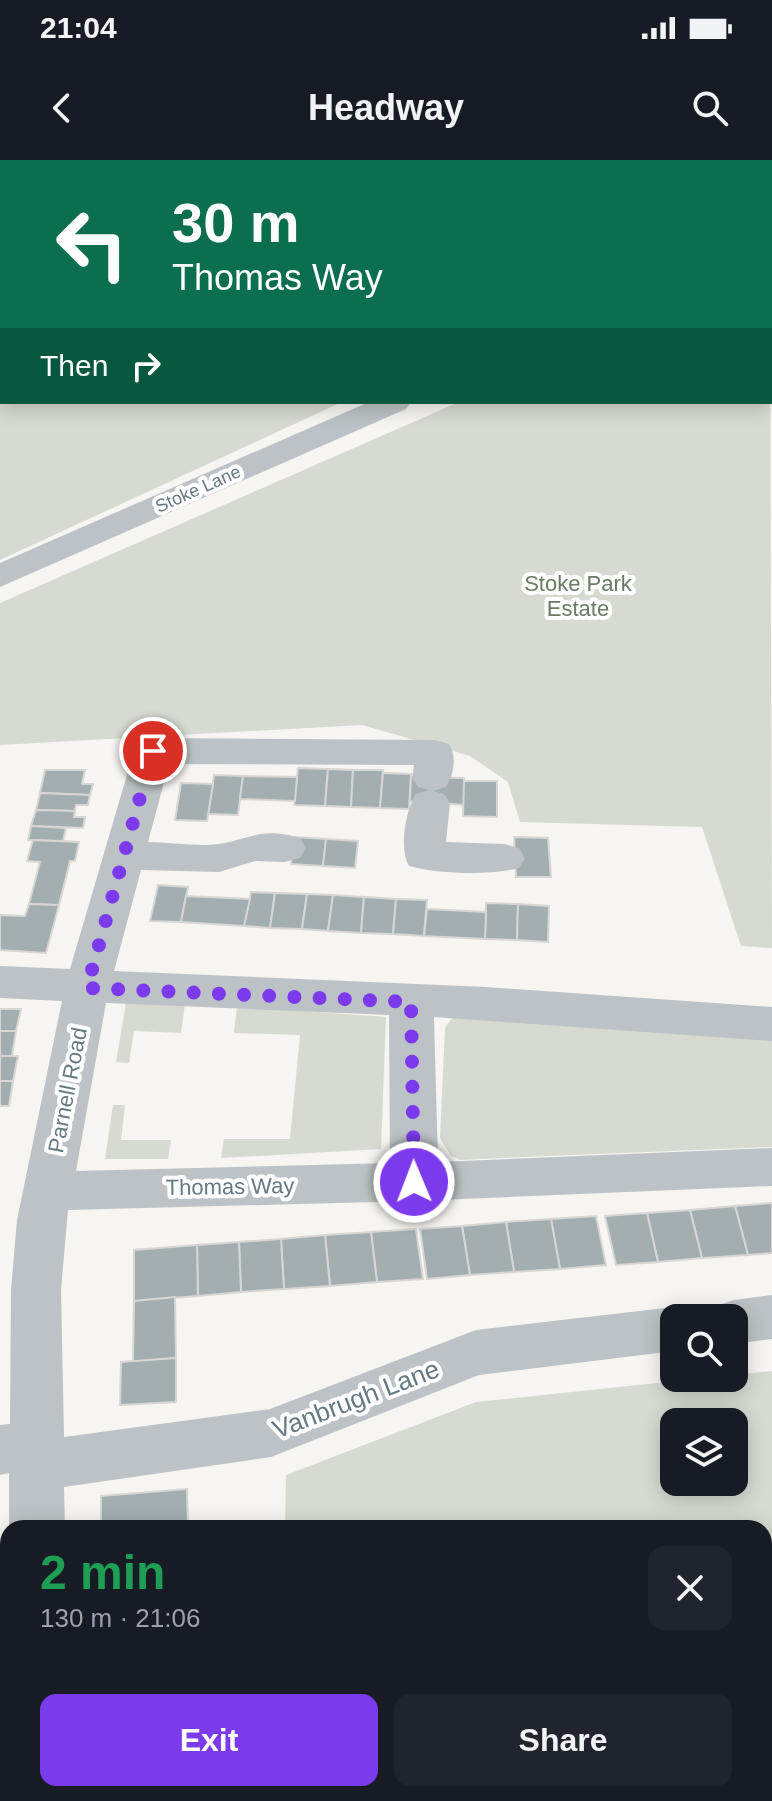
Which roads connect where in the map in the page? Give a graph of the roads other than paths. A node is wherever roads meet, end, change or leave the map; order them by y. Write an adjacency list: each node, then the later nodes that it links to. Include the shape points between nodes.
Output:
1 (390, 404): 2 (street, Stoke Lane)
2 (0, 576)
3 (285, 848): 4 (street, via 254,847 219,858)
4 (124, 855): 5 (street, Parnell Road, via 153,751 432,778 424,856); 7 (street, Parnell Road)
5 (504, 858)
6 (0, 982): 7 (street)
7 (87, 988): 8 (street); 12 (street, Parnell Road)
8 (411, 1002): 9 (street); 11 (street)
9 (772, 1024)
10 (772, 1167): 11 (street, Thomas Way)
11 (414, 1182): 12 (street, Thomas Way)
12 (47, 1191): 16 (street, Parnell Road)
13 (772, 1317): 14 (street)
14 (748, 1320)
15 (660, 1331): 16 (street, Vanbrugh Lane, via 476,1353 271,1433)
16 (25, 1454): 17 (street, Parnell Road)
17 (36, 1520)

